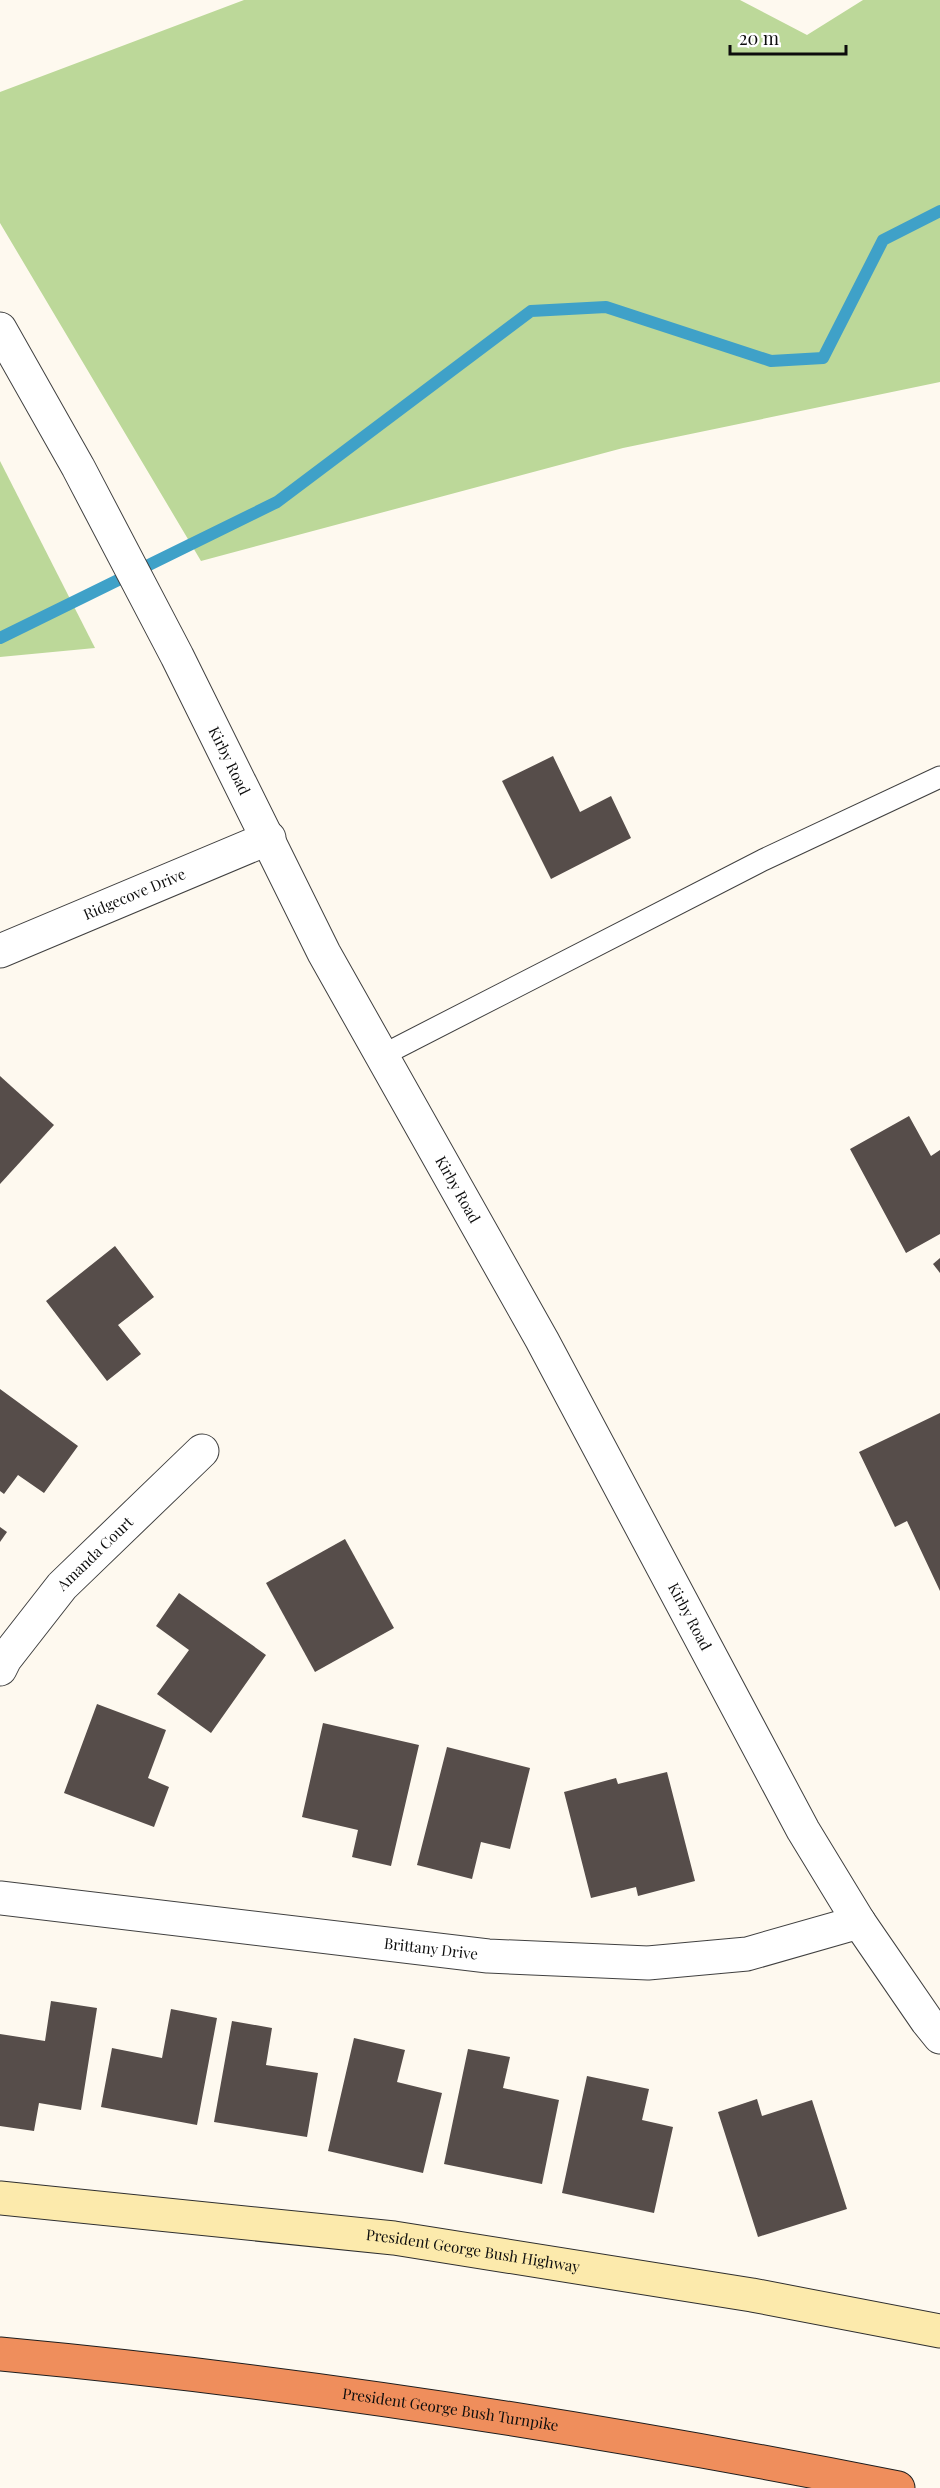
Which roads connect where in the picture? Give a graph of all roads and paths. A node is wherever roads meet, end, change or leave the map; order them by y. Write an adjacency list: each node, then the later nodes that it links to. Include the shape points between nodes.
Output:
1 (0, 329): 3 (street, Kirby Road, via 78,467)
2 (940, 777): 5 (lane, via 763,860)
3 (269, 838): 4 (street, Ridgecove Drive); 5 (street, Kirby Road, via 324,953)
4 (0, 951)
5 (383, 1056): 9 (street, Kirby Road, via 542,1340 802,1830)
6 (202, 1451): 7 (street, Amanda Court, via 62,1586)
7 (0, 1669)
8 (0, 1898): 9 (street, Brittany Drive, via 488,1956 648,1963 747,1954)
9 (859, 1922): 10 (street, Kirby Road)
10 (940, 2037)
11 (0, 2198): 12 (main road, President George Bush Highway, via 394,2238 752,2295)
12 (940, 2331)
13 (0, 2354): 14 (highway, President George Bush Turnpike, via 452,2410)
14 (898, 2488)

